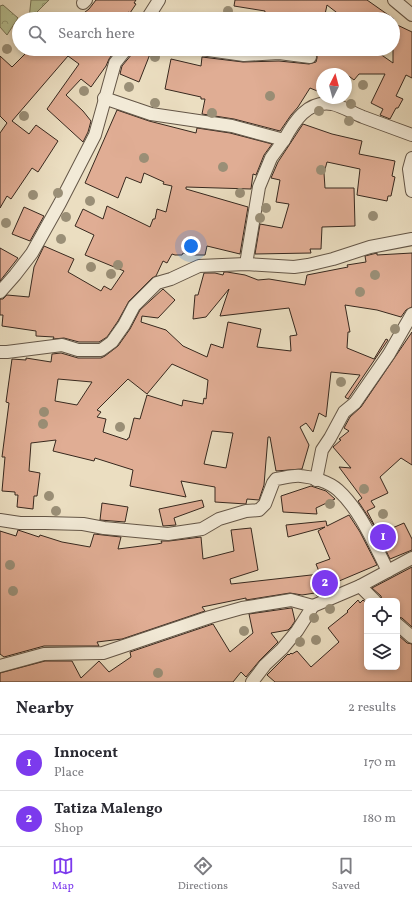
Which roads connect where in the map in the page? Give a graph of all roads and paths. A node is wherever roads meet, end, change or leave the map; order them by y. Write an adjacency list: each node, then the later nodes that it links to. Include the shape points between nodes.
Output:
1 (159, 0): 3 (street)
2 (394, 0): 4 (street)
3 (151, 12)
4 (412, 15)
5 (120, 56): 8 (street, via 115,63)
6 (302, 56): 7 (street)
7 (310, 57)
8 (104, 98): 10 (street, via 151,114 232,126); 15 (street, via 94,135 60,203 32,253)
9 (412, 135): 10 (street, via 332,104 320,104 303,111)
10 (284, 140): 14 (street, via 271,158 259,187)
11 (412, 158): 12 (street, via 409,169)
12 (412, 191)
13 (412, 240): 14 (street, via 370,247 308,265 294,267)
14 (246, 264): 17 (street, via 199,266 157,283 134,306 112,342 101,350 78,350 62,345)
15 (0, 292)
16 (412, 314): 18 (street, via 389,354 355,403 344,412 322,450)
17 (2, 354)
18 (316, 480): 19 (street, via 301,476 276,479 265,504 259,510 246,511 202,529 168,534 83,524 20,523); 21 (street, via 338,490 355,510)
19 (0, 520)
20 (412, 558): 21 (street)
21 (388, 571): 22 (street)
22 (360, 586): 23 (street); 24 (street)
23 (372, 598)
24 (313, 606): 27 (street, via 291,600 242,608 103,653 44,654); 28 (street, via 297,631)
25 (400, 627): 26 (street)
26 (412, 637)
27 (0, 666)
28 (252, 682)

